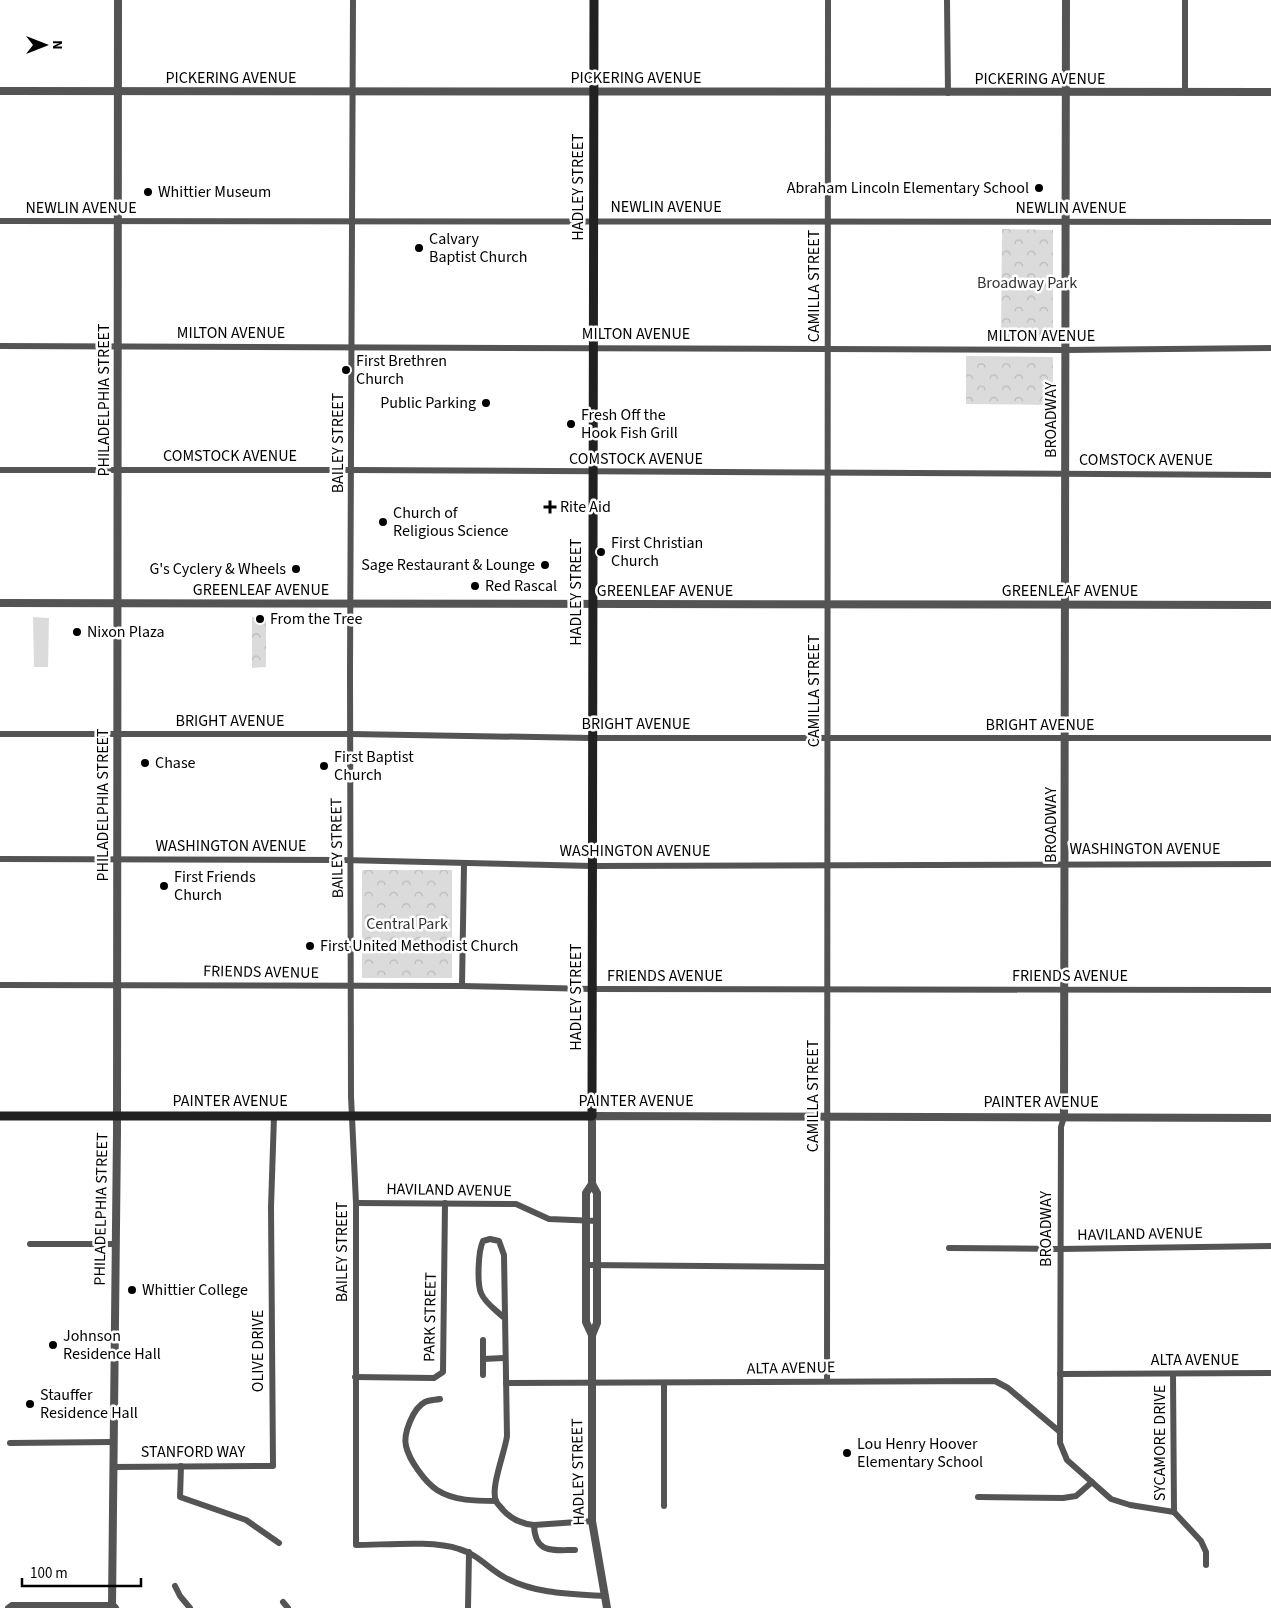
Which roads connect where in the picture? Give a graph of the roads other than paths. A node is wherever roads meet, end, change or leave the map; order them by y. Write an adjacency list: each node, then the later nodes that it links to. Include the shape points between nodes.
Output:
1 (118, 0): 9 (street, PHILADELPHIA STREET)
2 (353, 0): 10 (street, BAILEY STREET)
3 (594, 0): 11 (main road, HADLEY STREET)
4 (828, 0): 12 (street, CAMILLA STREET)
5 (947, 0): 16 (street)
6 (1066, 0): 13 (street, BROADWAY)
7 (1185, 0): 14 (street)
8 (0, 91): 9 (street, PICKERING AVENUE)
9 (118, 91): 10 (street, PICKERING AVENUE); 21 (street, PHILADELPHIA STREET)
10 (354, 92): 11 (street, PICKERING AVENUE); 18 (street, BAILEY STREET)
11 (593, 92): 12 (street, PICKERING AVENUE); 19 (main road, HADLEY STREET)
12 (828, 92): 16 (street, PICKERING AVENUE); 20 (street, CAMILLA STREET)
13 (1065, 92): 14 (street, PICKERING AVENUE); 16 (street, PICKERING AVENUE); 22 (street, BROADWAY)
14 (1185, 92): 15 (street, PICKERING AVENUE)
15 (1271, 92)
16 (948, 93)
17 (0, 221): 21 (street, NEWLIN AVENUE)
18 (354, 221): 19 (street, NEWLIN AVENUE); 21 (street, NEWLIN AVENUE); 26 (street, BAILEY STREET)
19 (592, 221): 20 (street, NEWLIN AVENUE); 27 (main road, HADLEY STREET)
20 (828, 221): 22 (street, NEWLIN AVENUE); 28 (street, CAMILLA STREET)
21 (118, 222): 25 (street, PHILADELPHIA STREET)
22 (1065, 222): 23 (street, NEWLIN AVENUE); 30 (street, BROADWAY)
23 (1271, 222)
24 (0, 346): 25 (street, MILTON AVENUE)
25 (118, 346): 26 (street, MILTON AVENUE); 32 (street, PHILADELPHIA STREET)
26 (353, 347): 27 (street, MILTON AVENUE); 33 (street, BAILEY STREET)
27 (593, 348): 28 (street, MILTON AVENUE); 34 (main road, HADLEY STREET)
28 (828, 348): 30 (street, MILTON AVENUE); 35 (street, CAMILLA STREET)
29 (1271, 348): 30 (street, MILTON AVENUE)
30 (1065, 350): 36 (street, BROADWAY)
31 (0, 470): 32 (street, COMSTOCK AVENUE)
32 (118, 470): 33 (street, COMSTOCK AVENUE); 39 (street, PHILADELPHIA STREET)
33 (352, 470): 34 (street, COMSTOCK AVENUE); 40 (street, BAILEY STREET)
34 (592, 472): 35 (street, COMSTOCK AVENUE); 41 (main road, HADLEY STREET)
35 (828, 474): 36 (street, COMSTOCK AVENUE); 42 (street, CAMILLA STREET)
36 (1065, 474): 37 (street, COMSTOCK AVENUE); 43 (street, BROADWAY)
37 (1271, 475)
38 (0, 603): 39 (street, GREENLEAF AVENUE)
39 (118, 604): 40 (street, GREENLEAF AVENUE); 47 (street, PHILADELPHIA STREET)
40 (350, 604): 41 (street, GREENLEAF AVENUE); 46 (street, BAILEY STREET)
41 (591, 605): 42 (street, GREENLEAF AVENUE); 48 (main road, HADLEY STREET)
42 (828, 605): 43 (street, GREENLEAF AVENUE); 49 (street, CAMILLA STREET)
43 (1065, 605): 44 (street, GREENLEAF AVENUE); 51 (street, BROADWAY)
44 (1271, 605)
45 (0, 734): 47 (street, BRIGHT AVENUE)
46 (351, 734): 47 (street, BRIGHT AVENUE); 48 (street, BRIGHT AVENUE); 54 (street, BAILEY STREET)
47 (117, 735): 53 (street, PHILADELPHIA STREET)
48 (591, 738): 49 (street, BRIGHT AVENUE); 59 (main road, HADLEY STREET)
49 (827, 738): 51 (street, BRIGHT AVENUE); 57 (street, CAMILLA STREET)
50 (1271, 738): 51 (street, BRIGHT AVENUE)
51 (1064, 739): 55 (street, BROADWAY)
52 (0, 859): 53 (street, WASHINGTON AVENUE)
53 (117, 859): 54 (street, WASHINGTON AVENUE); 60 (street, PHILADELPHIA STREET)
54 (352, 862): 56 (street, WASHINGTON AVENUE); 62 (street, BAILEY STREET)
55 (1064, 863): 57 (street, WASHINGTON AVENUE); 58 (street, WASHINGTON AVENUE); 66 (street, BROADWAY)
56 (464, 864): 59 (street, WASHINGTON AVENUE); 63 (street)
57 (827, 864): 59 (street, WASHINGTON AVENUE); 65 (street, CAMILLA STREET)
58 (1271, 864)
59 (592, 866): 64 (main road, HADLEY STREET)
60 (117, 984): 61 (street, FRIENDS AVENUE); 62 (street, FRIENDS AVENUE); 69 (street, PHILADELPHIA STREET)
61 (0, 985)
62 (352, 986): 63 (street, FRIENDS AVENUE); 71 (street, BAILEY STREET)
63 (462, 986): 64 (street, FRIENDS AVENUE)
64 (591, 989): 65 (street, FRIENDS AVENUE); 72 (main road, HADLEY STREET)
65 (827, 989): 66 (street, FRIENDS AVENUE); 73 (street, CAMILLA STREET)
66 (1064, 989): 67 (street, FRIENDS AVENUE); 74 (street, BROADWAY)
67 (1271, 990)
68 (0, 1116): 69 (main road, PAINTER AVENUE)
69 (116, 1116): 70 (main road, PAINTER AVENUE); 82 (street, PHILADELPHIA STREET)
70 (274, 1116): 71 (main road, PAINTER AVENUE); 108 (street, OLIVE DRIVE, via 271,1207)
71 (353, 1116): 72 (main road, PAINTER AVENUE); 77 (street, BAILEY STREET)
72 (592, 1116): 73 (street, PAINTER AVENUE); 76 (street, HADLEY STREET)
73 (827, 1116): 74 (street, PAINTER AVENUE); 88 (street, CAMILLA STREET)
74 (1064, 1117): 75 (street, PAINTER AVENUE); 85 (street, BROADWAY, via 1061,1126)
75 (1271, 1118)
76 (592, 1184): 79 (street, HADLEY STREET, via 586,1193); 80 (street, HADLEY STREET, via 598,1193)
77 (356, 1203): 78 (street, HAVILAND AVENUE); 98 (street, BAILEY STREET)
78 (445, 1203): 79 (street, HAVILAND AVENUE, via 516,1204 549,1219); 98 (street, PARK STREET, via 443,1372 434,1378)
79 (586, 1220): 80 (street, HAVILAND AVENUE); 86 (street, HADLEY STREET)
80 (598, 1220): 87 (street, HADLEY STREET)
81 (30, 1244): 82 (street)
82 (114, 1244): 105 (street, PHILADELPHIA STREET)
83 (1271, 1246): 85 (street, HAVILAND AVENUE)
84 (949, 1248): 85 (street, HAVILAND AVENUE)
85 (1060, 1249): 95 (street, BROADWAY)
86 (586, 1265): 87 (street); 90 (street, HADLEY STREET, via 586,1322)
87 (597, 1265): 88 (street); 90 (street, HADLEY STREET, via 597,1322)
88 (827, 1267): 99 (street, CAMILLA STREET)
89 (503, 1317): 89 (street, via 504,1255 499,1242 490,1238 483,1242 479,1251 480,1291); 92 (street)
90 (592, 1335): 101 (street, HADLEY STREET)
91 (483, 1340): 93 (street)
92 (504, 1358): 93 (street); 100 (street)
93 (483, 1359): 97 (street)
94 (1271, 1373): 96 (street, ALTA AVENUE)
95 (1060, 1374): 96 (street, ALTA AVENUE); 104 (street, BROADWAY)
96 (1174, 1374): 114 (street, SYCAMORE DRIVE)
97 (483, 1375)
98 (355, 1377): 119 (street, BAILEY STREET, via 356,1545 445,1545)
99 (827, 1381): 102 (street, ALTA AVENUE); 104 (street, ALTA AVENUE, via 995,1381 1008,1388)
100 (506, 1383): 101 (street, ALTA AVENUE); 112 (street, via 507,1436 495,1484)
101 (592, 1383): 102 (street, ALTA AVENUE); 115 (street, HADLEY STREET)
102 (664, 1383): 113 (street)
103 (440, 1400): 112 (street, via 425,1402 413,1416 405,1441 409,1454 437,1490 466,1500)
104 (1060, 1432): 110 (street, BROADWAY, via 1066,1459)
105 (113, 1442): 106 (street); 109 (street, PHILADELPHIA STREET)
106 (10, 1443)
107 (181, 1466): 108 (street, STANFORD WAY); 109 (street, STANFORD WAY); 117 (street, via 180,1497 246,1520)
108 (273, 1466)
109 (113, 1467): 124 (street, PHILADELPHIA STREET)
110 (1092, 1482): 111 (street, via 1076,1496 1063,1498); 114 (street, BROADWAY, via 1111,1499 1121,1503)
111 (978, 1497)
112 (496, 1501): 116 (street, via 516,1521)
113 (664, 1506)
114 (1174, 1512): 120 (street, via 1201,1541 1206,1552)
115 (592, 1521): 116 (street); 122 (street, HADLEY STREET)
116 (534, 1525): 118 (street, via 536,1542 542,1548)
117 (279, 1543)
118 (575, 1550)
119 (469, 1552): 122 (street, via 522,1586); 128 (street)
120 (1206, 1565)
121 (175, 1586): 126 (street)
122 (604, 1596): 129 (street, HADLEY STREET)
123 (283, 1602): 127 (street)
124 (114, 1606): 125 (street)
125 (10, 1607)
126 (190, 1608)
127 (288, 1608)
128 (468, 1608)
129 (607, 1608)

